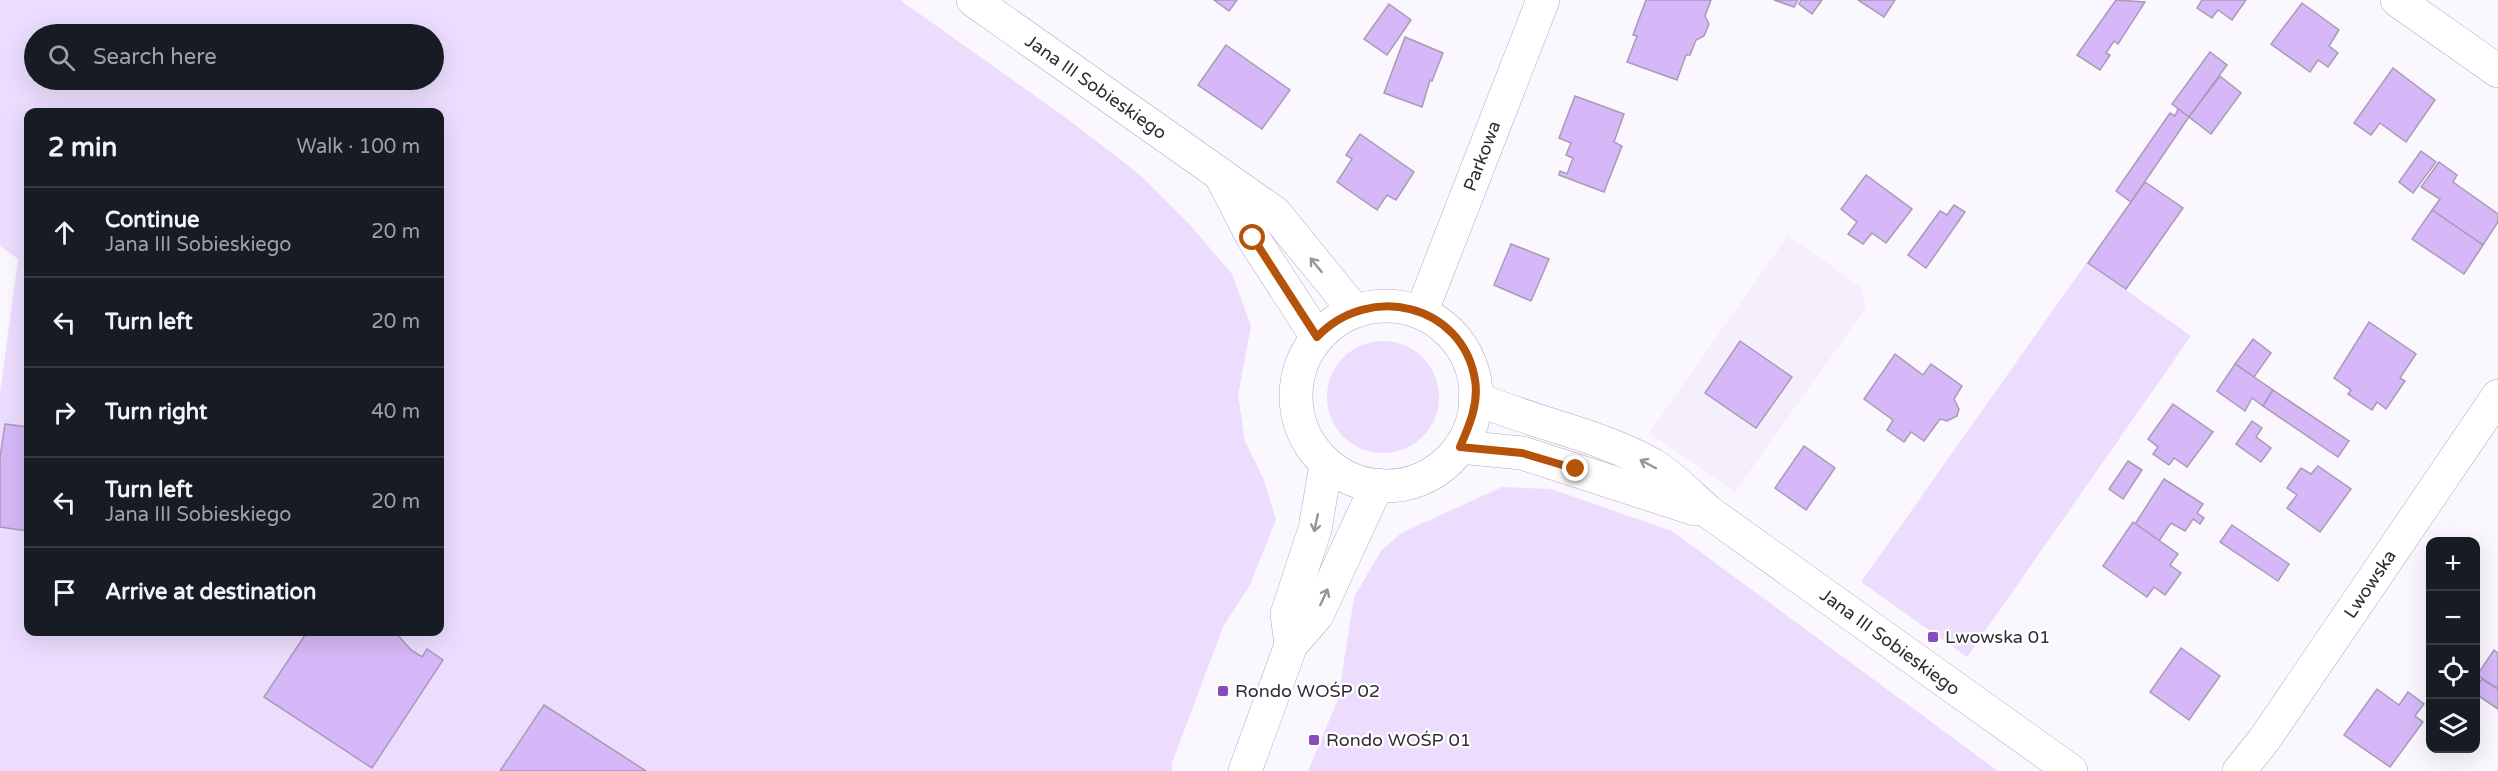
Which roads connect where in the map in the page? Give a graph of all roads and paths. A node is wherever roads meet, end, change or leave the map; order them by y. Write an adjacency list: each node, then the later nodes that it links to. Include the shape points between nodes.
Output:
1 (972, 0): 5 (street, Jana III Sobieskiego)
2 (1543, 0): 7 (street, Parkowa)
3 (2397, 0): 4 (street)
4 (2498, 71)
5 (1220, 174): 6 (street, Jana III Sobieskiego, one-way to 5, via 1275,213); 8 (street, Jana III Sobieskiego, via 1253,238)
6 (1354, 310): 7 (street, via 1389,305); 8 (street, via 1329,324)
7 (1421, 313): 10 (street, via 1453,336 1470,363)
8 (1317, 337): 12 (street, via 1302,362 1296,392 1299,418 1308,441)
9 (2498, 396): 18 (street, Lwowska)
10 (1475, 398): 11 (street, via 1473,417); 14 (street, Jana III Sobieskiego, one-way to 10, via 1654,466 1595,438 1531,421)
11 (1460, 447): 13 (street, via 1440,467 1414,482); 14 (street, Jana III Sobieskiego, via 1522,453)
12 (1326, 465): 13 (street, via 1356,480); 15 (street, one-way to 15, via 1315,529 1287,614)
13 (1377, 485): 15 (street, one-way to 13, via 1317,615)
14 (1710, 513): 17 (street, Jana III Sobieskiego)
15 (1291, 645): 16 (street)
16 (1245, 771)
17 (2071, 771)
18 (2239, 771)

